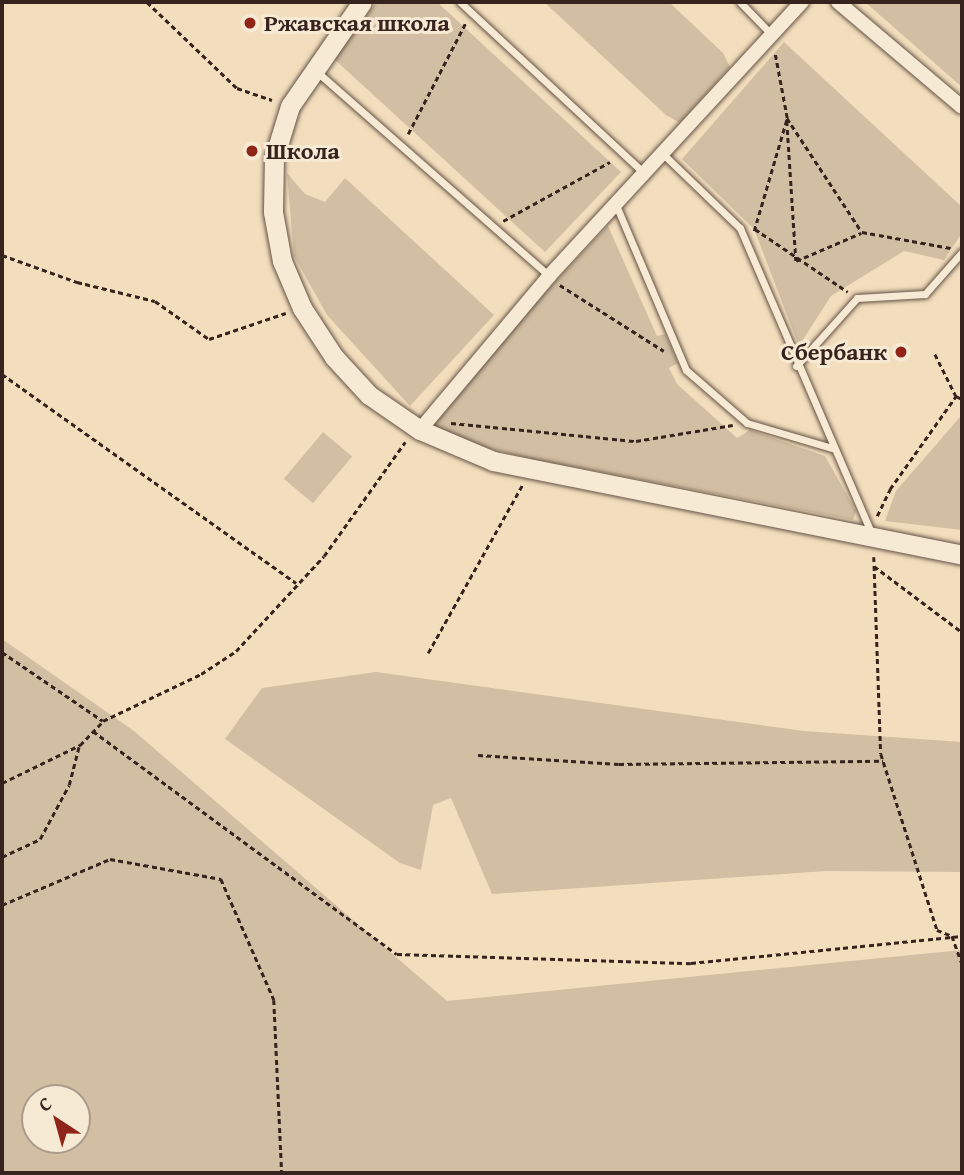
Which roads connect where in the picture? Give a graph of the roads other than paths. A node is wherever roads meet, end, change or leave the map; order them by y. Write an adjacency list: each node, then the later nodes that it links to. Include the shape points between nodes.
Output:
1 (362, 2): 7 (street)
2 (460, 2): 10 (lane)
3 (740, 2): 6 (lane)
4 (802, 2): 6 (street)
5 (838, 2): 8 (street)
6 (772, 35): 9 (street)
7 (313, 68): 13 (lane); 15 (street, via 290,106 274,158 273,212 282,261 302,308 351,377)
8 (962, 107)
9 (663, 154): 10 (street); 14 (lane, via 742,234)
10 (645, 173): 11 (street)
11 (616, 205): 13 (street); 16 (lane, via 686,370 747,423)
12 (962, 251): 14 (lane, via 925,294 857,298)
13 (549, 276): 15 (street)
14 (796, 366): 16 (lane)
15 (418, 423): 17 (street, via 469,453 531,469)
16 (832, 448): 17 (lane)
17 (874, 538): 18 (street)
18 (962, 555)

